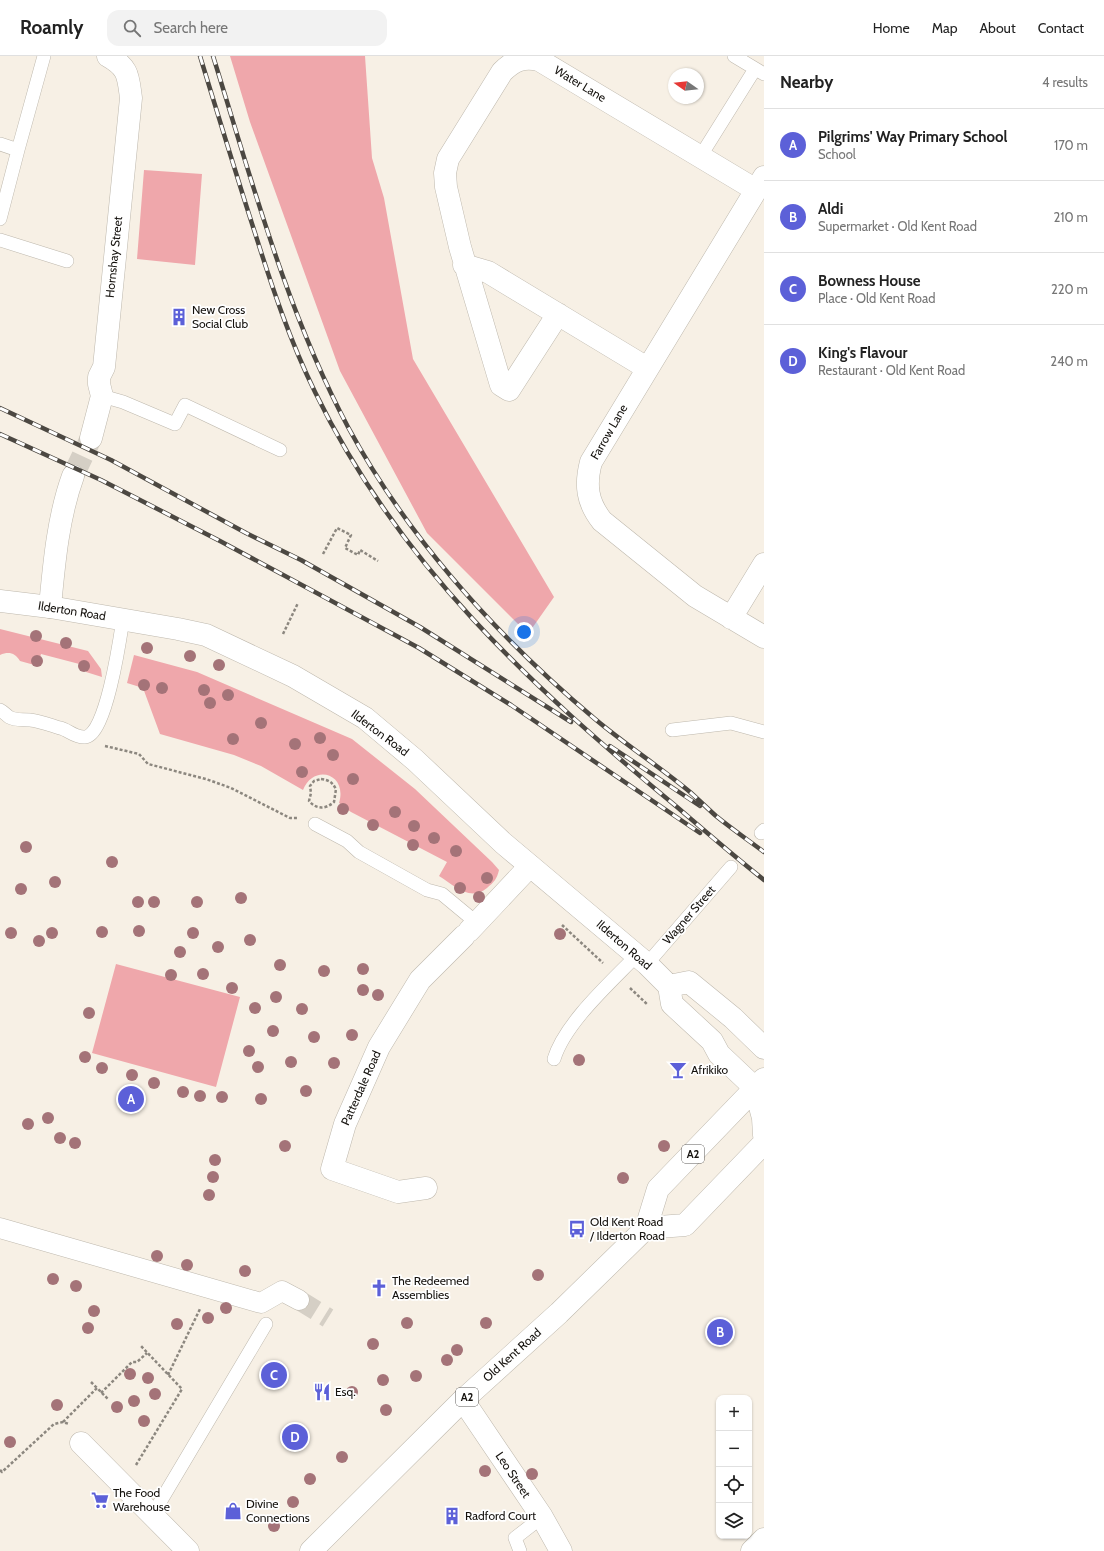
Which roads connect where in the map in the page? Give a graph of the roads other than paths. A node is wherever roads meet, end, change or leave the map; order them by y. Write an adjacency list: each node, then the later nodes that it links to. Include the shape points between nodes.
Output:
1 (44, 56): 6 (lane)
2 (734, 56): 4 (lane)
3 (119, 62): 15 (main road, Hornshay Street, via 131,98 105,358 99,377)
4 (760, 71): 7 (lane)
5 (0, 144): 6 (lane)
6 (18, 150): 9 (lane)
7 (700, 157): 8 (main road, Water Lane); 12 (main road, Water Lane, via 539,60 523,57 512,62 502,72 448,159 445,172 446,187)
8 (760, 184): 14 (main road, Farrow Lane)
9 (0, 219)
10 (0, 240): 11 (lane)
11 (67, 261)
12 (464, 265): 13 (main road, via 488,272); 13 (main road, Water Lane, via 488,336 501,385 509,390)
13 (558, 314): 14 (main road)
14 (647, 368): 22 (main road, Farrow Lane, via 591,462 587,476 587,495 593,510 602,521 695,596)
15 (102, 396): 16 (main road, Hornshay Street); 17 (lane, via 175,424 186,406)
16 (91, 438)
17 (280, 450)
18 (73, 476): 21 (main road, via 65,502)
19 (764, 564): 22 (main road)
20 (0, 602): 21 (main road, Ilderton Road)
21 (50, 607): 23 (main road, Ilderton Road)
22 (731, 618): 24 (main road, Farrow Lane)
23 (123, 619): 25 (lane, via 115,668 100,722 90,736 84,737 67,733 63,728 9,717); 29 (main road, Ilderton Road, via 206,635 293,676 365,718 415,760)
24 (764, 637)
25 (0, 710)
26 (672, 730): 27 (lane, via 731,723)
27 (764, 732)
28 (315, 824): 31 (lane, via 427,890 442,894)
29 (530, 866): 31 (main road, Patterdale Road); 32 (main road, Ilderton Road)
30 (731, 867): 32 (lane, Wagner Street)
31 (470, 930): 39 (main road, Patterdale Road, via 420,980 379,1047 344,1124 332,1170 398,1192)
32 (642, 960): 33 (main road, Ilderton Road); 35 (lane, Wagner Street, via 573,1023)
33 (669, 986): 34 (main road, via 689,982 733,1018); 36 (main road, via 672,1004 712,1041 719,1054)
34 (764, 1048)
35 (554, 1060)
36 (761, 1085): 37 (main road); 41 (main road, Old Kent Road / A2, via 658,1190)
37 (764, 1136)
38 (764, 1143): 41 (main road, via 685,1225)
39 (426, 1188)
40 (0, 1228): 42 (street, via 261,1303 282,1291)
41 (646, 1228): 44 (main road, Old Kent Road / A2)
42 (299, 1300)
43 (266, 1324): 46 (lane)
44 (463, 1400): 47 (main road, Leo Street); 50 (main road, Old Kent Road / A2)
45 (81, 1443): 46 (main road)
46 (153, 1514): 49 (main road)
47 (542, 1517): 51 (lane, via 515,1538); 52 (main road, Leo Street)
48 (764, 1539): 53 (main road)
49 (188, 1551)
50 (311, 1551)
51 (520, 1551)
52 (561, 1551)
53 (752, 1551)

